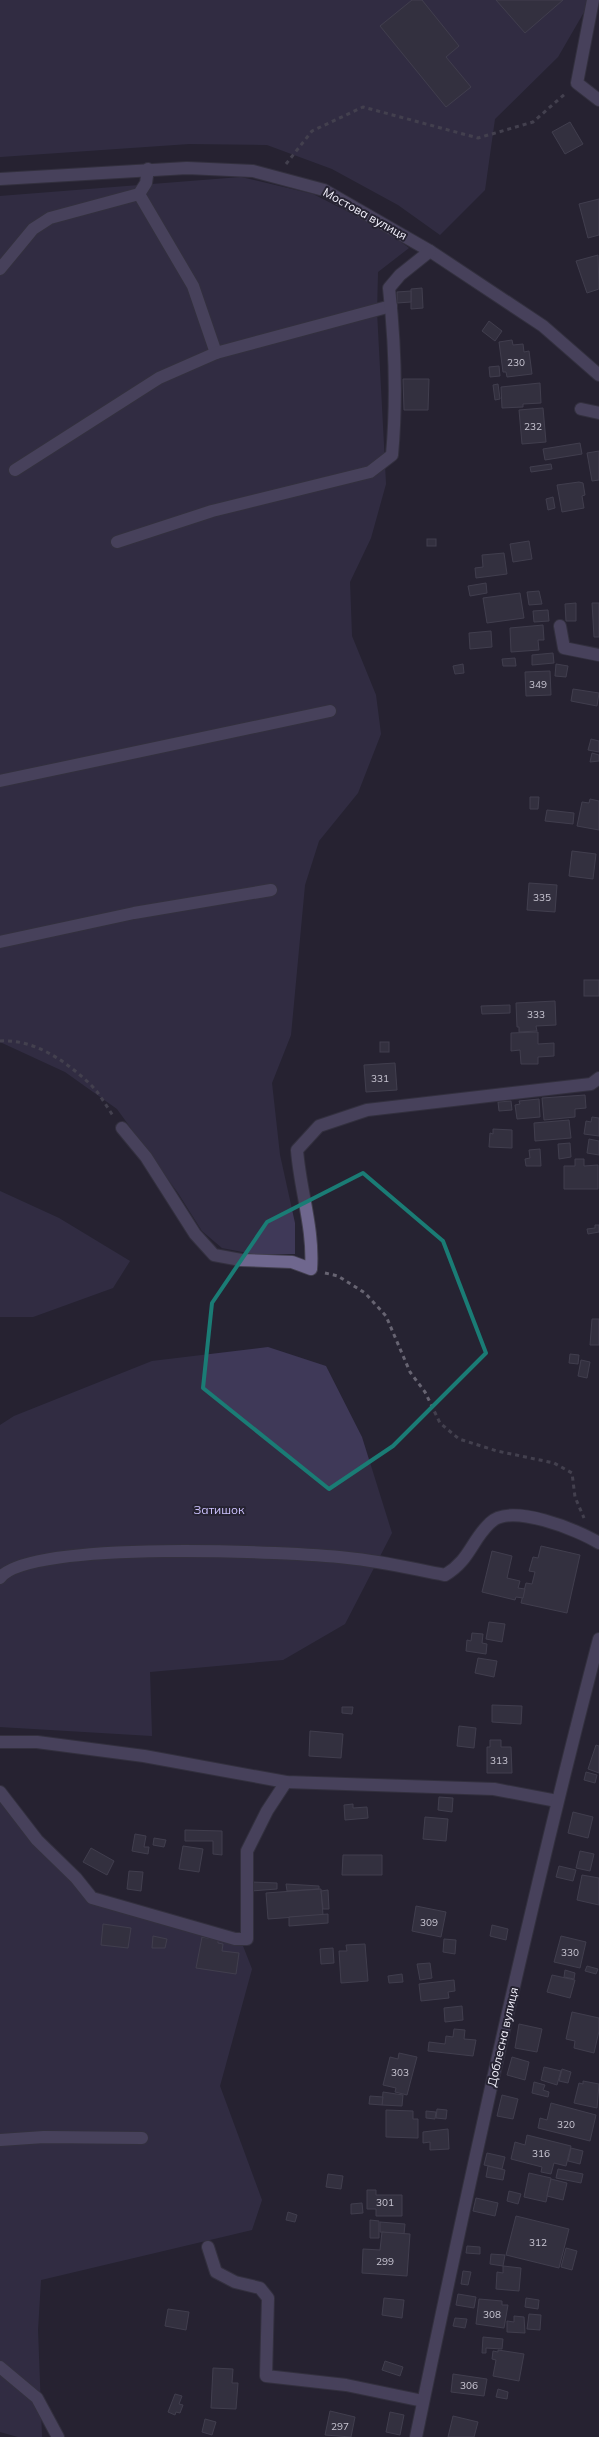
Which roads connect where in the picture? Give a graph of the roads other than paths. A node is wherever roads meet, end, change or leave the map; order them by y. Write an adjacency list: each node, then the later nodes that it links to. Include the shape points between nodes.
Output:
1 (592, 0): 2 (street, via 577,83)
2 (599, 100)
3 (148, 169): 4 (street, Мостова вулиця); 5 (street, via 146,183); 6 (street, Мостова вулиця, via 253,171 277,176 324,190)
4 (0, 179)
5 (139, 194): 7 (street, via 50,218 33,229); 9 (street, via 193,286)
6 (430, 251): 8 (street, via 389,288); 10 (street, Мостова вулиця, via 543,326)
7 (0, 270)
8 (391, 306): 9 (street); 14 (street, via 392,455 370,472 212,511)
9 (216, 353): 13 (street, via 159,378)
10 (599, 376)
11 (581, 408): 12 (street)
12 (599, 413)
13 (15, 470)
14 (118, 542)
15 (560, 626): 16 (street, via 564,648)
16 (599, 655)
17 (330, 711): 18 (street)
18 (0, 781)
19 (271, 890): 20 (street, via 134,913)
20 (0, 942)
21 (599, 1078): 22 (street, via 591,1084 367,1110 320,1126 297,1150 312,1247 311,1269 292,1262 241,1260 214,1255 195,1234 146,1157)
22 (122, 1128)
23 (596, 1541): 24 (street, via 531,1516 507,1515 490,1521 460,1566 445,1575 348,1558 305,1555 96,1552 36,1562 6,1571)
24 (0, 1578)
25 (599, 1640): 29 (street, Доблесна вулиця)
26 (0, 1742): 27 (street, via 37,1742 144,1756)
27 (286, 1782): 28 (street, via 247,1851 247,1939 235,1939 92,1898 36,1840); 29 (street, via 494,1789)
28 (0, 1792)
29 (557, 1801): 34 (street, Доблесна вулиця, via 467,2188)
30 (142, 2138): 31 (street)
31 (0, 2140)
32 (208, 2247): 34 (street, via 216,2272 235,2282 260,2288 268,2298 266,2376 346,2385)
33 (0, 2367): 35 (street, via 37,2398)
34 (423, 2401): 36 (street, Доблесна вулиця)
35 (58, 2437)
36 (416, 2437)

